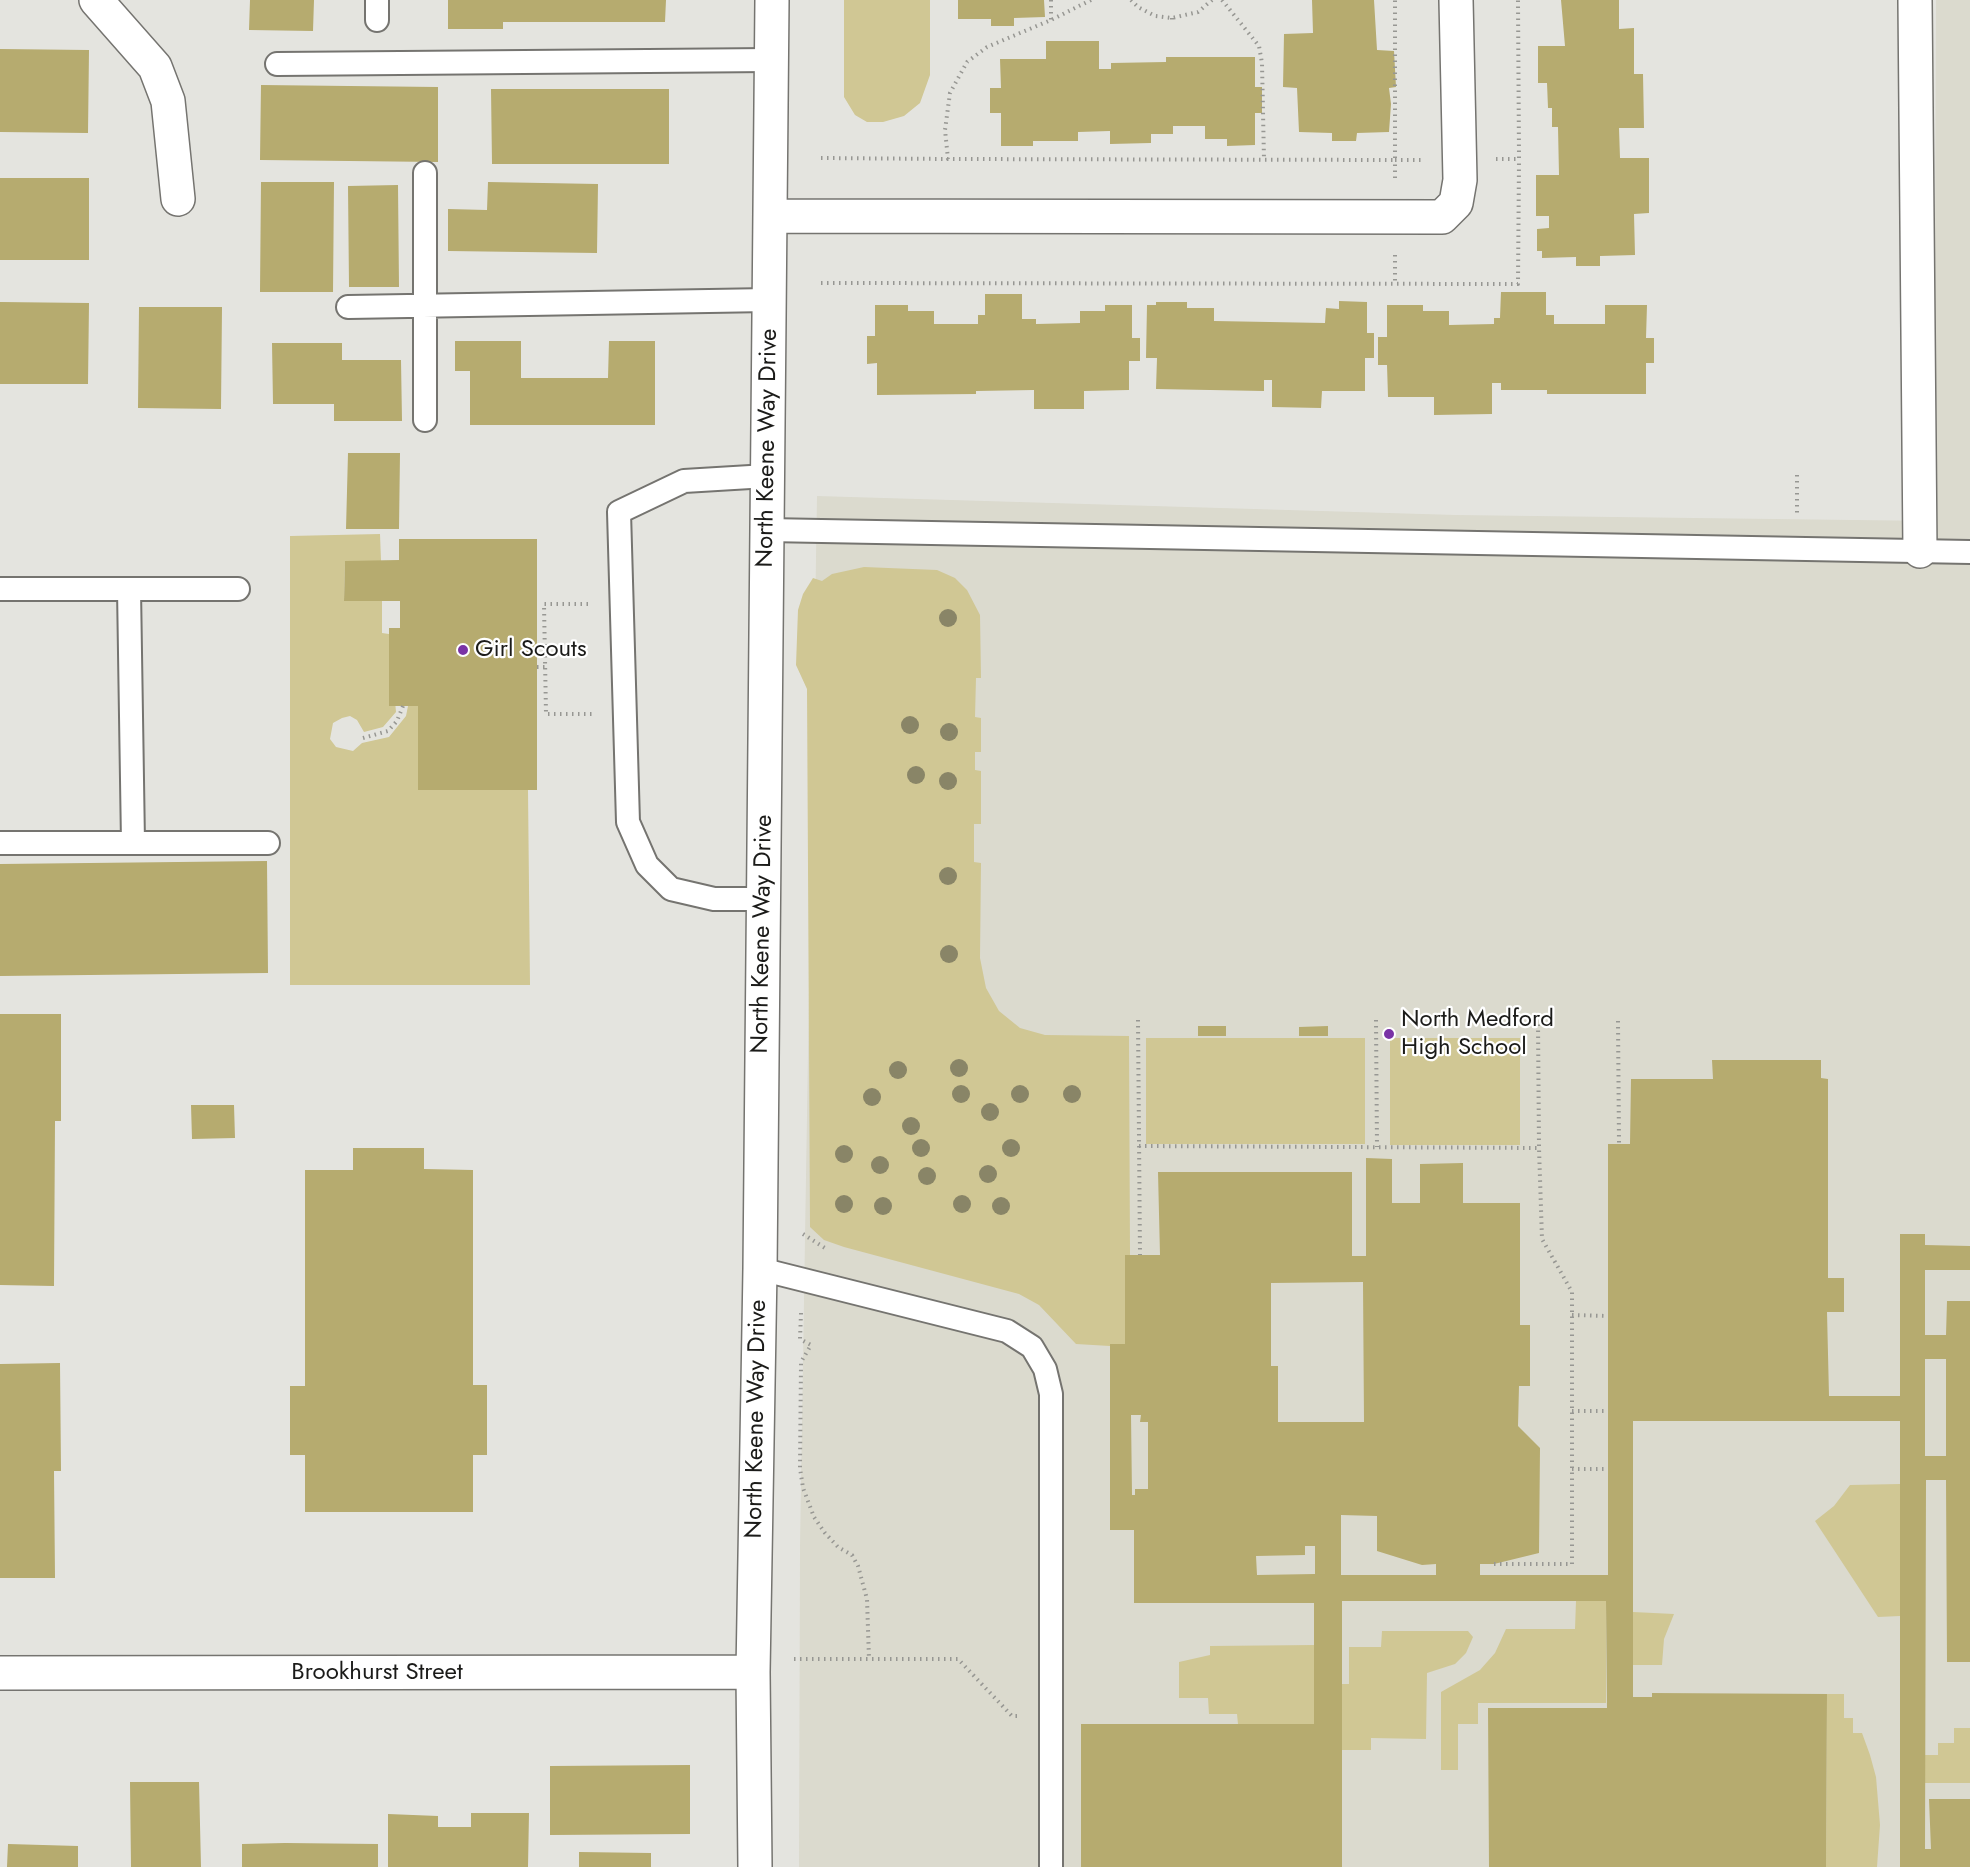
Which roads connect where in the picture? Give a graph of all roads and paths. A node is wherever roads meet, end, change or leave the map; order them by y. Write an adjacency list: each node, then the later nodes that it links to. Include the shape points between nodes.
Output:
1 (96, 0): 21 (street, via 155,67 168,101)
2 (772, 0): 14 (street, North Keene Way Drive)
3 (1051, 0): 12 (path)
4 (1091, 0): 12 (path)
5 (1131, 0): 11 (path, via 1155,15)
6 (1212, 0): 11 (path, via 1198,12)
7 (1222, 0): 19 (path, via 1259,46)
8 (1395, 0): 19 (path, via 1395,160)
9 (1456, 0): 22 (street, via 1460,180 1455,203 1442,217)
10 (1915, 0): 32 (street)
11 (1172, 18): 13 (path)
12 (1051, 20): 17 (path, via 987,47 968,62 950,93 945,130)
13 (1172, 24)
14 (771, 60): 15 (lane); 22 (street, North Keene Way Drive)
15 (277, 64)
16 (820, 158): 17 (path)
17 (948, 159): 19 (path)
18 (1519, 159): 23 (path, via 1518,284)
19 (1264, 160)
20 (425, 173): 25 (lane)
21 (178, 199)
22 (770, 216): 24 (street, North Keene Way Drive)
23 (820, 283)
24 (769, 300): 25 (lane); 29 (street, North Keene Way Drive)
25 (424, 306): 26 (lane); 27 (lane)
26 (348, 307)
27 (425, 420)
28 (1797, 475): 31 (path)
29 (767, 476): 30 (street, North Keene Way Drive); 46 (lane, via 684,482 619,512 628,822 647,866 671,889 714,899)
30 (767, 530): 31 (lane); 46 (street, North Keene Way Drive)
31 (1798, 549): 32 (lane)
32 (1920, 551): 33 (lane)
33 (1970, 552)
34 (0, 589): 35 (lane)
35 (129, 589): 36 (lane); 44 (lane)
36 (238, 589)
37 (566, 604): 39 (path, via 544,604)
38 (537, 667): 39 (path)
39 (545, 667): 41 (path, via 546,714)
40 (403, 706): 42 (path, via 388,731)
41 (567, 714)
42 (363, 738)
43 (0, 843): 44 (lane)
44 (133, 843): 45 (lane)
45 (268, 843)
46 (763, 899): 57 (street, North Keene Way Drive)
47 (1138, 1020): 52 (path)
48 (1376, 1020): 53 (path)
49 (1538, 1020): 54 (path)
50 (1618, 1020): 51 (path)
51 (1619, 1144)
52 (1139, 1146): 53 (path); 56 (path)
53 (1377, 1147): 54 (path)
54 (1539, 1148): 59 (path, via 1542,1239 1572,1292)
55 (803, 1234): 58 (path)
56 (1140, 1255)
57 (760, 1269): 58 (lane); 68 (street, North Keene Way Drive)
58 (802, 1280): 67 (path, via 800,1339 811,1345 801,1362 801,1478 814,1516 825,1533 858,1566 867,1599); 70 (lane, via 1006,1331 1032,1347 1045,1369 1051,1394)
59 (1572, 1315): 60 (path); 61 (path)
60 (1608, 1316)
61 (1572, 1411): 62 (path); 63 (path)
62 (1608, 1411)
63 (1572, 1469): 64 (path); 65 (path, via 1572,1564)
64 (1608, 1469)
65 (1494, 1564)
66 (794, 1659): 67 (path)
67 (869, 1659): 70 (path, via 958,1659 1012,1716)
68 (753, 1672): 69 (street, Brookhurst Street); 71 (street, North Keene Way Drive)
69 (0, 1673)
70 (1051, 1716): 72 (lane)
71 (755, 1867)
72 (1051, 1867)

